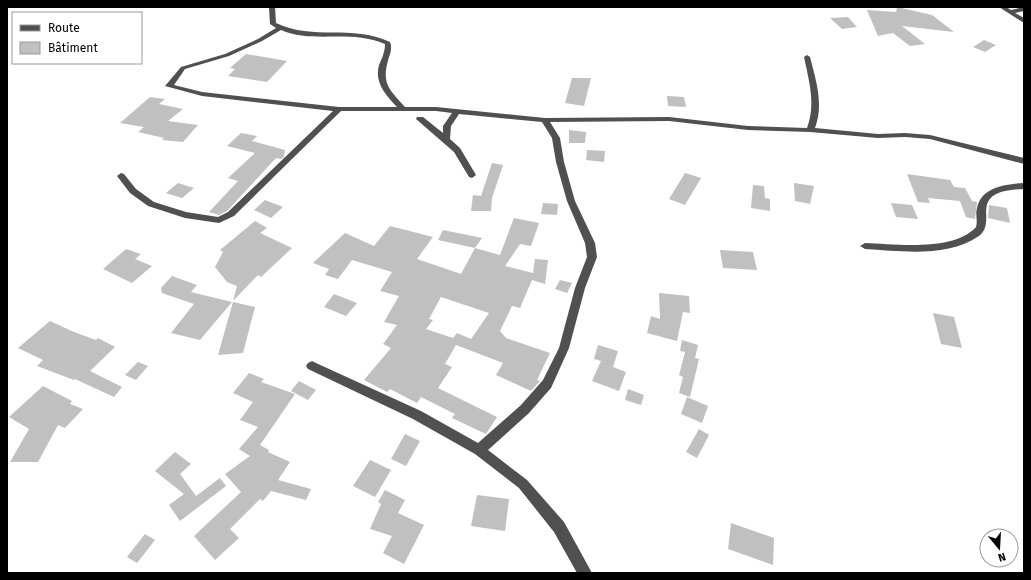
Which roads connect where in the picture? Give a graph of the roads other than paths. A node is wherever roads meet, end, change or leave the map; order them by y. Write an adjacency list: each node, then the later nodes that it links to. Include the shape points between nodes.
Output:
1 (272, 7): 6 (street, via 273,24)
2 (1002, 7): 4 (street)
3 (1024, 9): 4 (street)
4 (1010, 12): 5 (street)
5 (1024, 21)
6 (280, 28): 8 (street, via 382,39 388,43 389,48 380,71 381,81); 9 (street, via 227,55 183,68 169,86 202,94)
7 (807, 57): 13 (street, via 817,103 816,118)
8 (402, 108): 9 (street); 10 (street)
9 (339, 109): 17 (street, via 231,214 219,220 185,215 151,204 133,191)
10 (457, 111): 12 (street); 14 (street, via 447,126)
11 (420, 120): 14 (street)
12 (545, 120): 13 (street, via 669,119 748,128); 21 (street, via 556,138 569,194 590,243 592,257 580,288 564,348 547,384 525,409)
13 (810, 130): 15 (street, via 878,136 930,137)
14 (446, 139): 16 (street, via 457,150)
15 (1024, 161)
16 (472, 175)
17 (120, 176)
18 (1024, 186): 19 (street, via 994,191 980,208 982,223 977,233 954,244 915,248)
19 (865, 246)
20 (312, 366): 21 (street, via 417,415)
21 (479, 450): 22 (street, via 523,484 560,527)
22 (586, 573)

